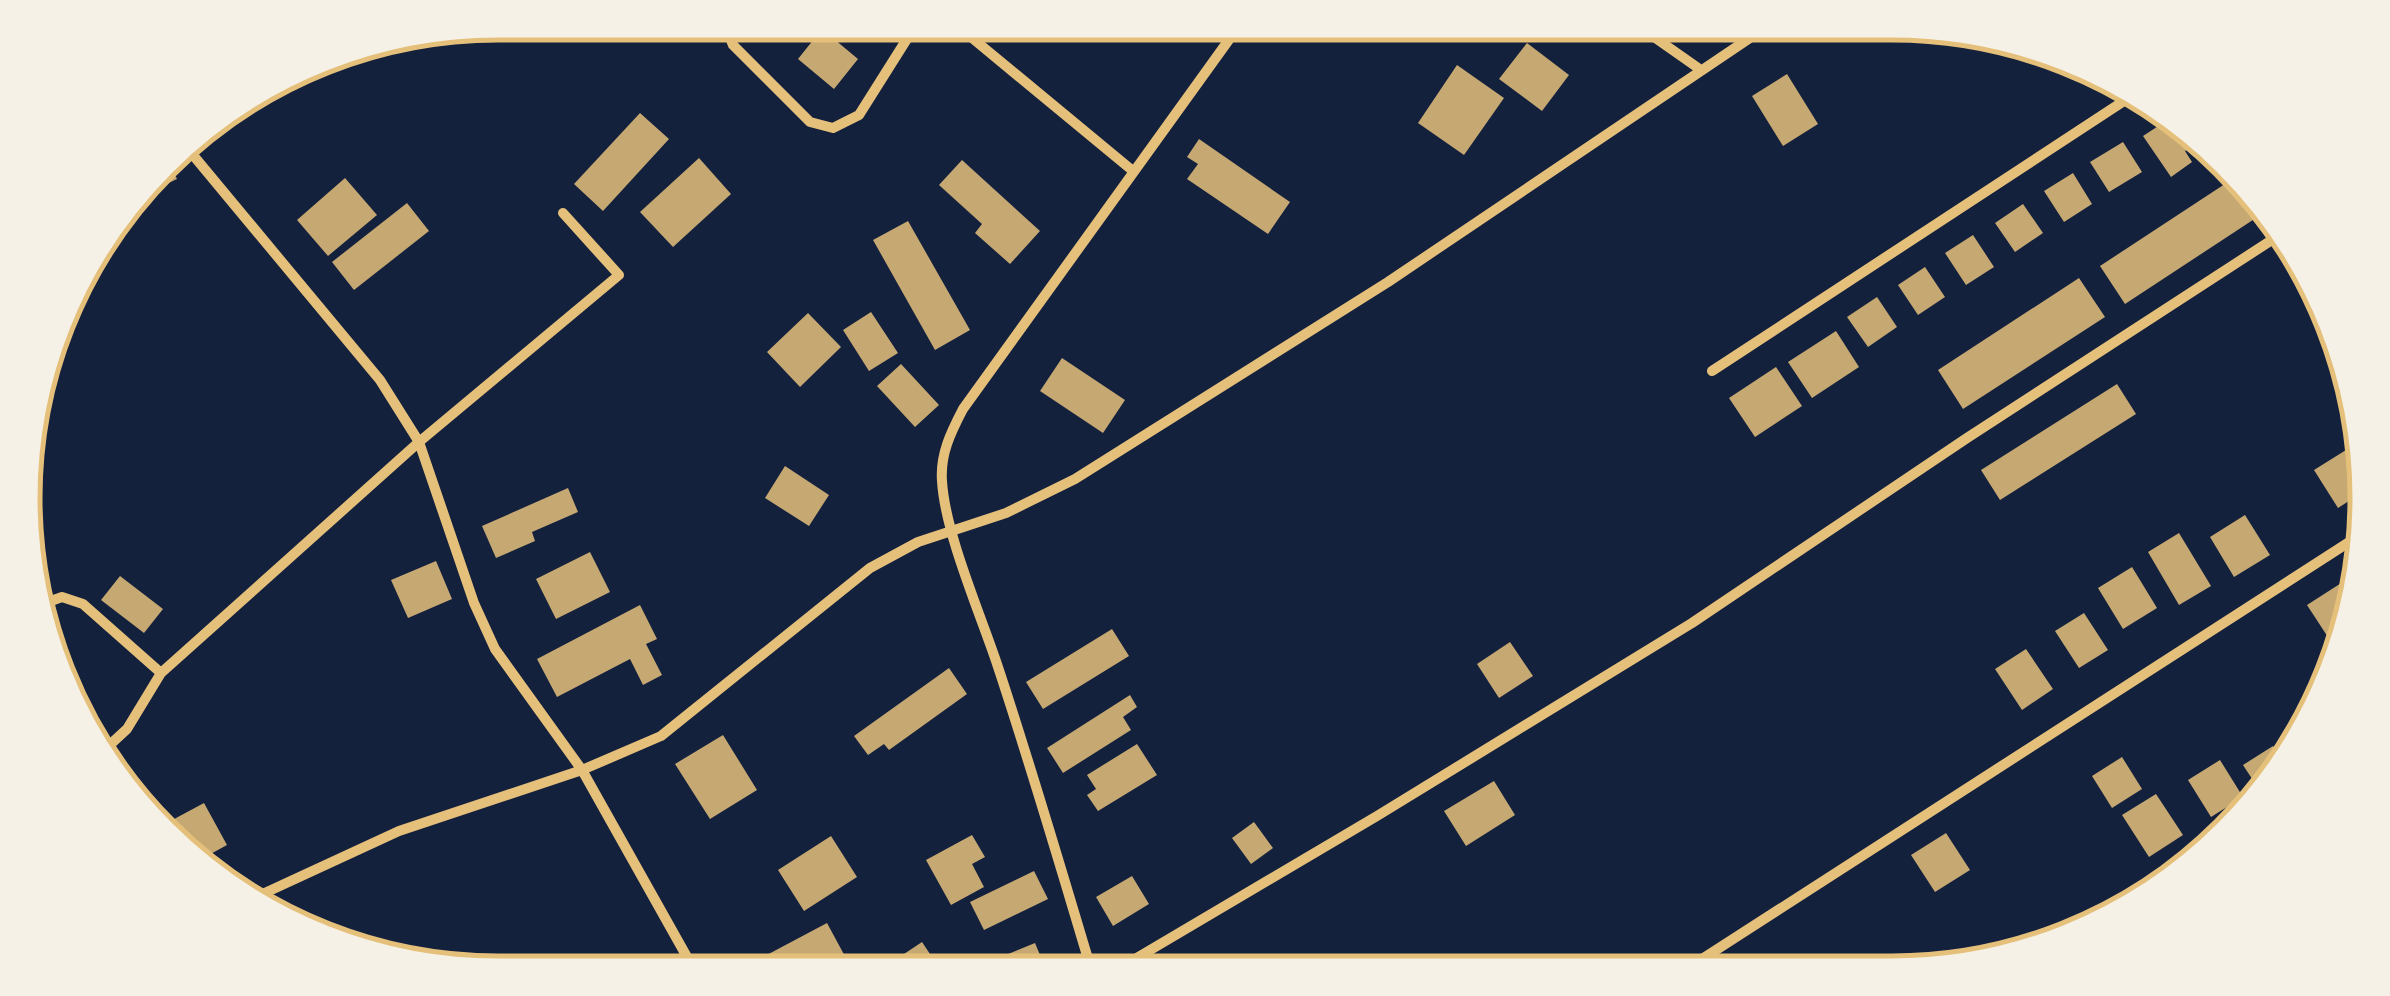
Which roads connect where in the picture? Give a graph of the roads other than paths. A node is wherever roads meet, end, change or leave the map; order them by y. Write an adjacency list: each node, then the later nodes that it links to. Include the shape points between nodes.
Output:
1 (732, 40): 2 (street, via 810,122 833,128 859,115)
2 (906, 40)
3 (976, 40): 10 (street)
4 (1228, 40): 10 (street)
5 (1659, 40): 7 (street)
6 (1745, 40): 7 (street)
7 (1701, 70): 15 (street, via 1388,282 1074,478)
8 (2122, 102): 13 (street)
9 (194, 156): 14 (street, via 380,380)
10 (1132, 171): 15 (street, via 952,429 942,487)
11 (563, 213): 14 (street, via 619,275)
12 (2271, 241): 24 (street, via 1692,623)
13 (1712, 371)
14 (419, 442): 18 (street); 20 (street, via 484,627)
15 (953, 531): 20 (street, via 870,568 661,736); 23 (street)
16 (2347, 543): 25 (street)
17 (52, 601): 18 (street, via 83,604)
18 (162, 673): 19 (street)
19 (111, 743)
20 (582, 770): 21 (street, via 400,831); 22 (street)
21 (265, 893)
22 (686, 956)
23 (1087, 956)
24 (1140, 956)
25 (1707, 956)

